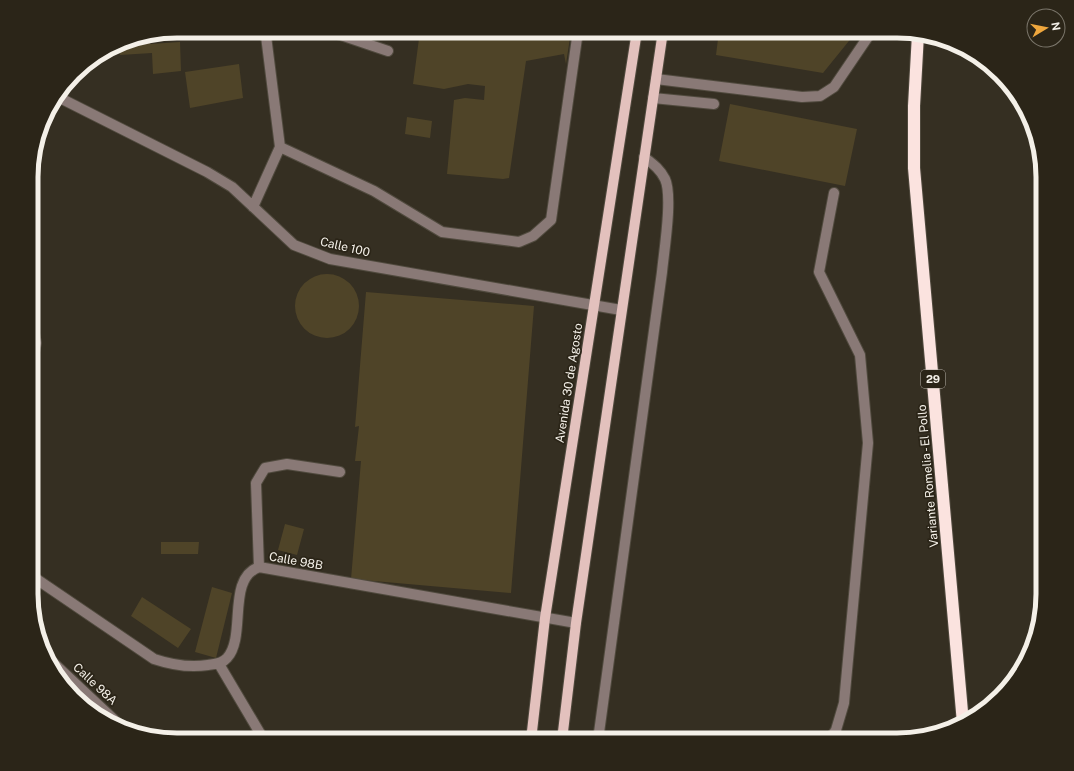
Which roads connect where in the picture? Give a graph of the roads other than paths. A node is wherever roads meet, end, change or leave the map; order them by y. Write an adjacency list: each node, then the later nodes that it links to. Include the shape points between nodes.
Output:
1 (264, 38): 13 (street)
2 (350, 38): 8 (street)
3 (577, 38): 13 (street, via 551,220 533,236 519,242 442,232 374,191)
4 (636, 38): 17 (main road, Avenida 30 de Agosto)
5 (662, 38): 9 (main road)
6 (867, 38): 9 (street, via 834,87 820,96 802,97)
7 (918, 40): 27 (highway, Variante Romelia - El Pollo / 29, via 914,168)
8 (388, 51)
9 (656, 79): 10 (main road)
10 (653, 98): 12 (street); 14 (main road)
11 (62, 99): 16 (street, Calle 100, via 207,172 232,187)
12 (714, 104)
13 (280, 147): 16 (street)
14 (644, 157): 18 (main road); 31 (street, via 657,167 666,181 668,200 663,265)
15 (834, 192): 32 (street, via 818,272 860,355 868,443 844,703)
16 (253, 206): 17 (street, Calle 100, via 294,245 330,259)
17 (595, 306): 18 (street, Calle 100); 22 (main road, Avenida 30 de Agosto)
18 (621, 310): 23 (main road)
19 (340, 472): 20 (street, via 287,464 265,468 256,483)
20 (259, 567): 22 (street, Calle 98B); 24 (street, Calle 98B, via 244,579 234,641 227,658)
21 (38, 580): 24 (street, via 154,658 172,665 197,667)
22 (545, 618): 23 (street, Calle 98B); 29 (main road, Avenida 30 de Agosto)
23 (576, 623): 30 (main road)
24 (219, 664): 28 (street)
25 (60, 669): 26 (street, Calle 98A)
26 (109, 715)
27 (963, 716)
28 (260, 733)
29 (532, 733)
30 (563, 733)
31 (599, 733)
32 (834, 733)

